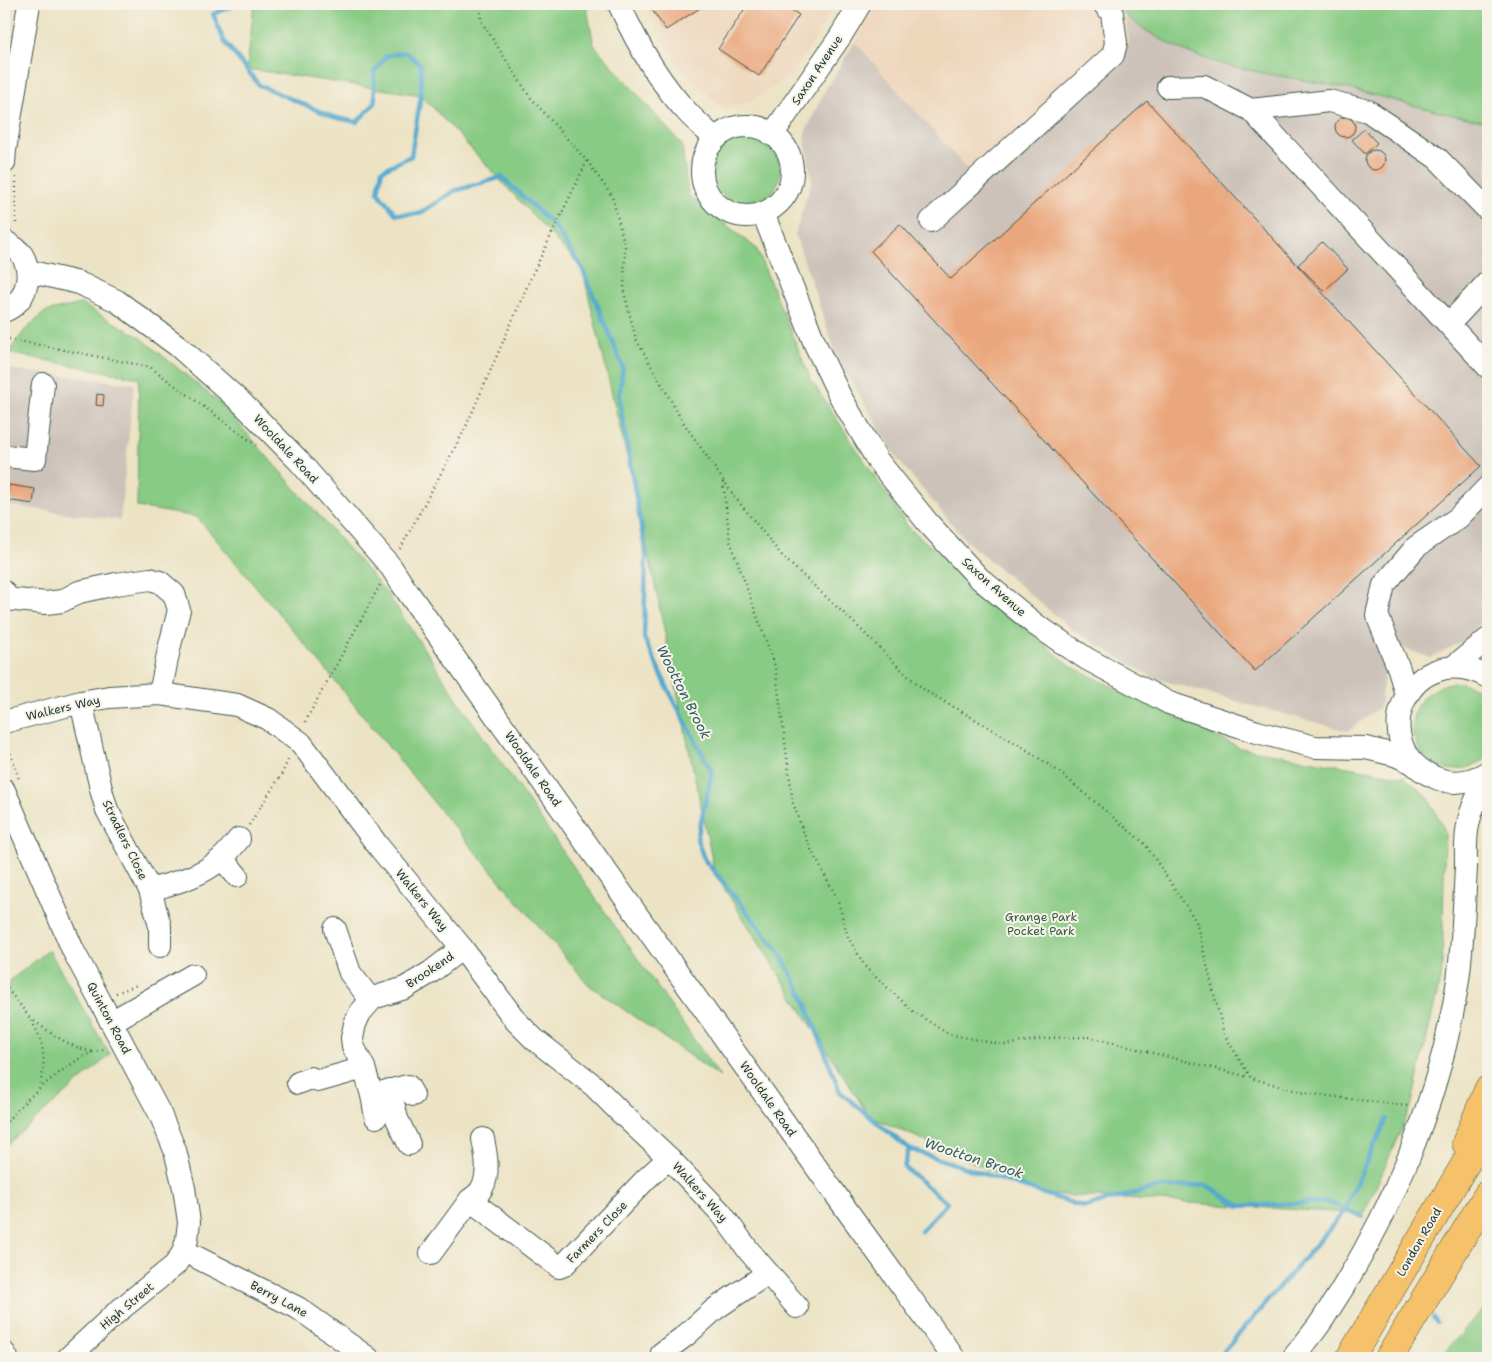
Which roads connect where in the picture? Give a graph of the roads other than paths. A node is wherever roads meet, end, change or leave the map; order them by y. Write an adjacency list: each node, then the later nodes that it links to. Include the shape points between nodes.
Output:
1 (28, 4): 9 (street)
2 (618, 4): 8 (street, via 655,72 689,115)
3 (860, 4): 7 (street, Saxon Avenue)
4 (1104, 4): 12 (street, via 1112,13 1116,43 1113,55)
5 (1168, 87): 6 (street, via 1204,86)
6 (1251, 110): 10 (street, via 1329,101 1368,111 1437,158); 17 (street)
7 (772, 134): 8 (street, via 748,126 733,128); 11 (street, via 785,148 791,162 790,184 783,198)
8 (716, 139): 11 (street, via 702,163 702,179 712,200 724,210 742,216)
9 (10, 166)
10 (1488, 210)
11 (763, 213): 31 (street, Saxon Avenue, via 815,344 840,396 878,461 928,523 979,578 1036,625 1087,659 1169,703 1315,747)
12 (931, 221)
13 (12, 236): 14 (street)
14 (28, 273): 16 (street, via 27,286 20,298); 71 (street, Wooldale Road, via 80,283 117,301 178,346 243,404 298,460 391,567)
15 (1488, 282): 17 (street)
16 (4, 311)
17 (1449, 324): 18 (street)
18 (1488, 367)
19 (43, 384): 20 (street, via 35,459)
20 (4, 456)
21 (1488, 487): 24 (street, via 1458,518 1416,547 1384,585 1377,615)
22 (4, 592): 27 (street, via 6,599 46,603 116,584 150,579 160,582 174,594 179,610)
23 (1488, 640): 25 (street)
24 (1390, 646): 25 (street, via 1418,666); 29 (street, via 1399,669)
25 (1446, 668): 26 (street, via 1462,667); 29 (street, via 1416,683)
26 (1488, 677)
27 (160, 694): 28 (street, Walkers Way); 44 (street, Walkers Way, via 236,705 268,719 301,743 379,847)
28 (81, 702): 30 (street, Walkers Way); 41 (street, Stradlers Close, via 107,810)
29 (1403, 702): 31 (street, via 1388,726); 32 (street, via 1398,728 1405,752)
30 (4, 722)
31 (1366, 748): 32 (street, Saxon Avenue)
32 (1413, 763): 35 (street, via 1426,774)
33 (1488, 772): 35 (street, via 1464,782)
34 (1488, 777): 37 (street, via 1476,796)
35 (1441, 780): 37 (street, via 1456,796)
36 (4, 790): 47 (street, Quinton Road, via 73,950)
37 (1468, 825): 72 (street, via 1458,980 1446,1045 1426,1110 1411,1152 1358,1264 1322,1321)
38 (239, 839): 39 (street, Stradlers Close)
39 (222, 858): 40 (street); 41 (street, Stradlers Close, via 190,878)
40 (237, 876)
41 (150, 890): 43 (street, Stradlers Close, via 160,926)
42 (335, 929): 46 (street, via 344,962)
43 (160, 946)
44 (462, 948): 46 (street, Brookend, via 405,988); 57 (street, Walkers Way, via 516,1021 593,1085)
45 (193, 975): 47 (street)
46 (371, 1000): 48 (street, via 360,1013 352,1038)
47 (111, 1022): 62 (street, Quinton Road, via 160,1114 175,1150 189,1222)
48 (364, 1068): 49 (street, via 318,1081 311,1078); 51 (street)
49 (298, 1084)
50 (1488, 1090): 60 (highway)
51 (381, 1092): 52 (street, via 408,1086); 53 (street); 56 (street)
52 (413, 1096)
53 (376, 1116)
54 (1488, 1126): 60 (highway, London Road)
55 (483, 1139): 59 (street, via 486,1175 482,1189)
56 (409, 1144)
57 (669, 1158): 59 (street, Farmers Close, via 559,1267); 64 (street, Walkers Way, via 720,1213)
58 (1488, 1194): 61 (highway)
59 (470, 1200): 63 (street)
60 (1442, 1203): 73 (highway, London Road)
61 (1481, 1221): 74 (highway)
62 (184, 1251): 68 (street, High Street, via 160,1279 116,1313); 70 (street, Berry Lane, via 298,1308)
63 (431, 1253)
64 (768, 1273): 65 (street, Walkers Way); 67 (street, via 715,1309)
65 (798, 1307)
66 (4, 1353): 69 (street)
67 (662, 1353)
68 (80, 1355)
69 (7, 1358)
70 (368, 1358)
71 (954, 1358)
72 (1293, 1358)
73 (1350, 1358)
74 (1389, 1358)

